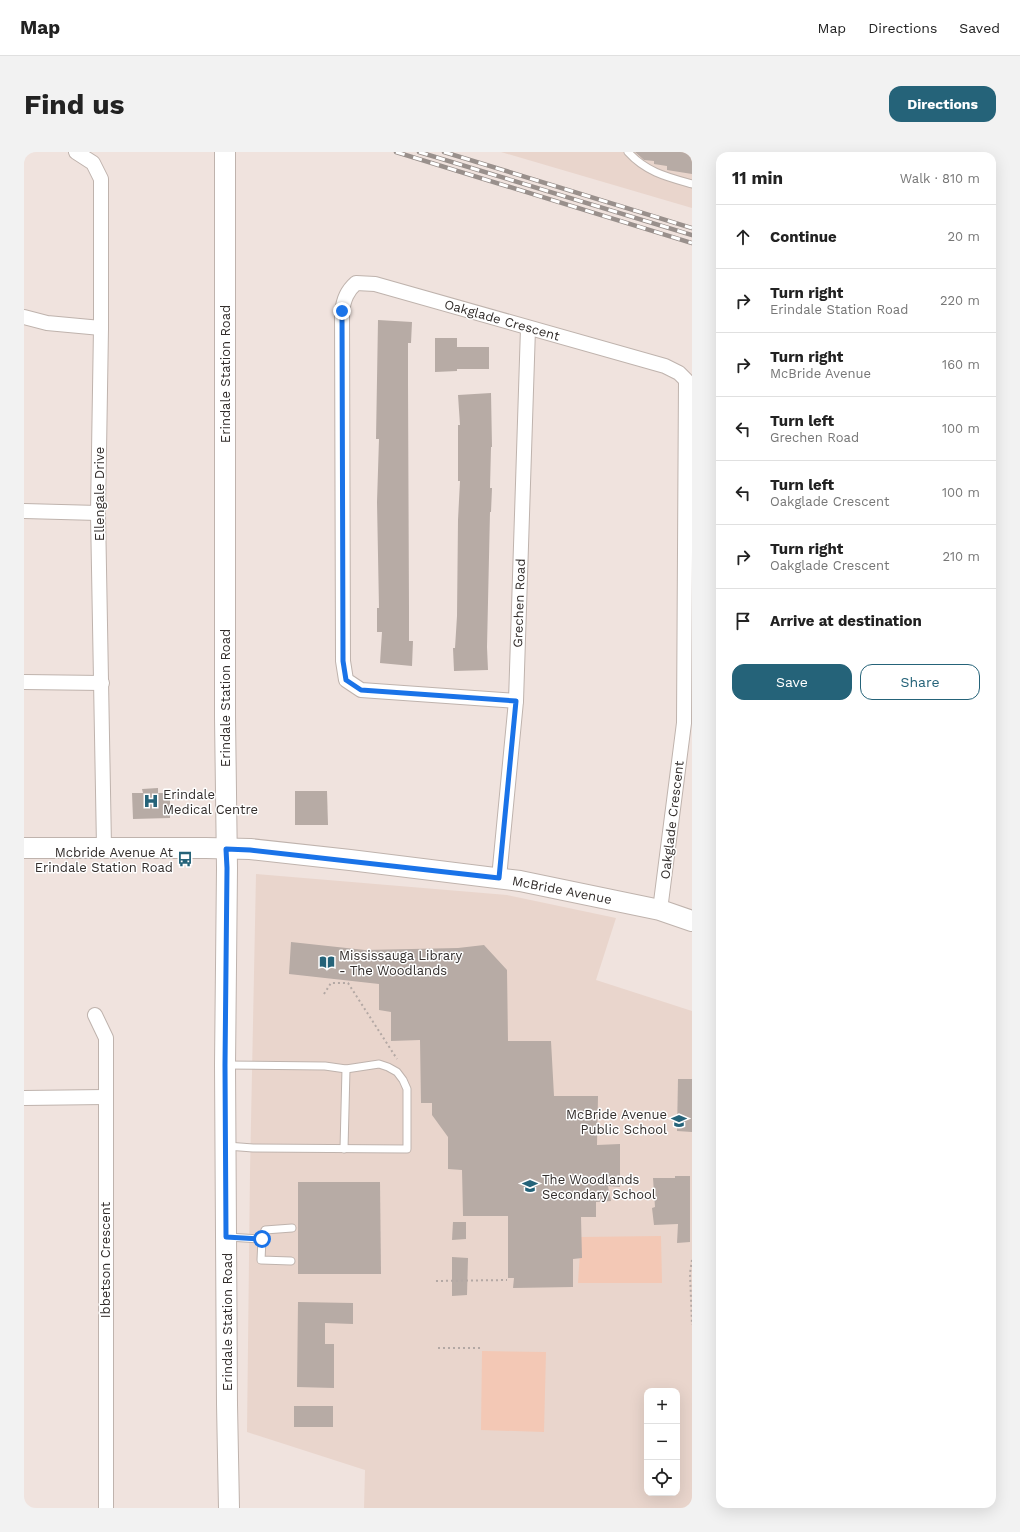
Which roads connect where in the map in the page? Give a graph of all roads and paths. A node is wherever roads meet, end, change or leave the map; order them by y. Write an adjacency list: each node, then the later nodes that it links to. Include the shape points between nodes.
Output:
1 (76, 152): 6 (street, Ellengale Drive, via 93,163 101,179)
2 (225, 152): 15 (street, Erindale Station Road)
3 (628, 152): 4 (lane, via 659,175)
4 (692, 184)
5 (24, 317): 6 (street, via 47,323)
6 (102, 328): 9 (street, Ellengale Drive)
7 (528, 328): 12 (street, Grechen Road); 12 (street, Oakglade Crescent, via 375,284 356,283 344,300 342,311 343,661 346,680 361,690); 17 (street, Oakglade Crescent, via 665,366 686,380 684,723)
8 (24, 511): 9 (street)
9 (98, 513): 11 (street, Ellengale Drive)
10 (24, 682): 11 (street)
11 (102, 683): 13 (street, Ellengale Drive)
12 (516, 701): 16 (street, Grechen Road)
13 (104, 847): 14 (street, McBride Avenue); 15 (street, McBride Avenue)
14 (24, 848)
15 (226, 849): 16 (street, McBride Avenue, via 265,851); 22 (street, Erindale Station Road)
16 (499, 878): 17 (street, McBride Avenue)
17 (660, 910): 18 (street, McBride Avenue)
18 (692, 921)
19 (324, 994): 21 (path, via 331,982 348,983)
20 (95, 1015): 24 (street, Ibbetson Crescent, via 106,1038)
21 (397, 1059)
22 (225, 1065): 23 (lane, via 325,1066); 26 (street, Erindale Station Road)
23 (346, 1069): 27 (lane); 27 (lane, via 379,1064 397,1072 407,1089 407,1149)
24 (105, 1097): 25 (street); 38 (street, Ibbetson Crescent)
25 (24, 1098)
26 (226, 1146): 27 (lane); 29 (street, Erindale Station Road)
27 (344, 1149)
28 (292, 1228): 30 (lane, via 265,1230)
29 (226, 1237): 30 (lane); 39 (street, Erindale Station Road)
30 (262, 1239): 32 (lane, via 261,1260)
31 (692, 1260): 35 (path)
32 (291, 1261)
33 (508, 1280): 34 (path)
34 (436, 1282)
35 (692, 1325)
36 (438, 1348): 37 (path)
37 (482, 1348)
38 (106, 1508)
39 (229, 1508)

